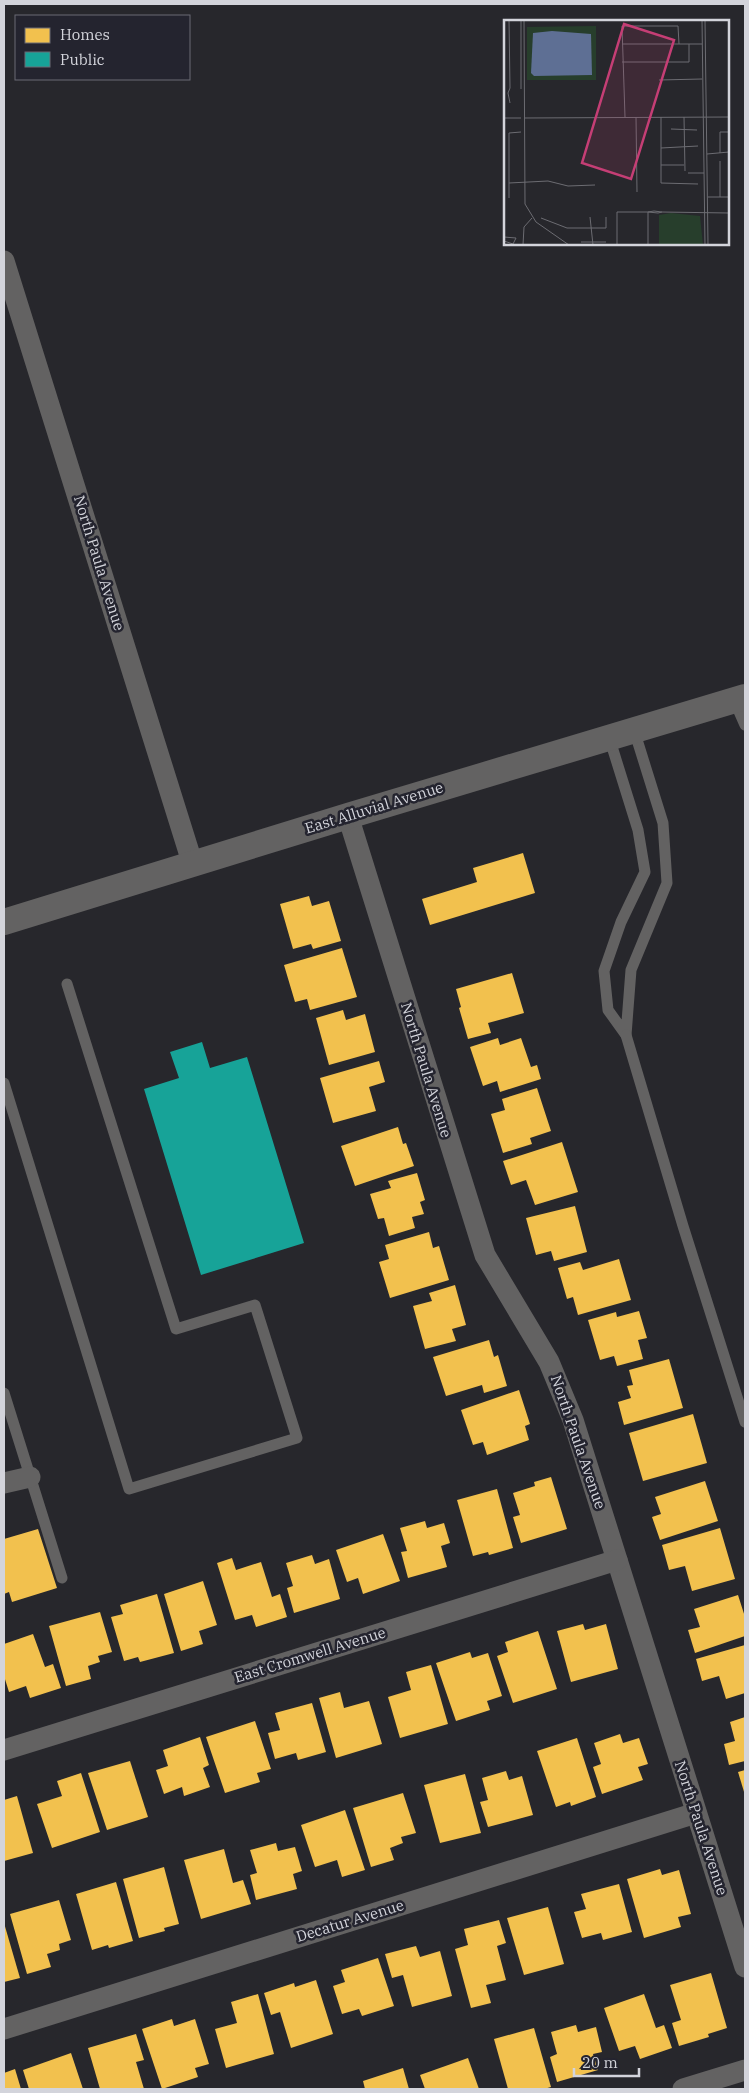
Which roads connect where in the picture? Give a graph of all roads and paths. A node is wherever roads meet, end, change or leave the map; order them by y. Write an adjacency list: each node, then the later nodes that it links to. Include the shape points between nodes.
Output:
1 (4, 261): 7 (street, North Paula Avenue)
2 (740, 699): 3 (lane); 4 (street, East Alluvial Avenue)
3 (745, 725)
4 (634, 730): 5 (street, East Alluvial Avenue); 10 (lane, via 662,823 667,883 631,970)
5 (609, 737): 6 (street, East Alluvial Avenue); 10 (lane, via 638,830 644,872 621,922 604,971 608,1010)
6 (348, 816): 7 (street, East Alluvial Avenue); 16 (street, North Paula Avenue, via 485,1256 549,1362 562,1390)
7 (193, 864): 8 (street, East Alluvial Avenue)
8 (4, 922)
9 (67, 984): 11 (lane, via 176,1329 255,1305 297,1438 129,1489)
10 (626, 1035): 13 (lane)
11 (4, 1083)
12 (4, 1393): 14 (lane)
13 (745, 1422)
14 (30, 1476): 15 (street); 17 (lane)
15 (4, 1483)
16 (617, 1560): 18 (street, East Cromwell Avenue); 19 (street, North Paula Avenue)
17 (62, 1578)
18 (4, 1750)
19 (696, 1813): 20 (street, North Paula Avenue); 21 (street, Decatur Avenue)
20 (745, 1967)
21 (4, 2029)
22 (745, 2070): 23 (street)
23 (683, 2089)

